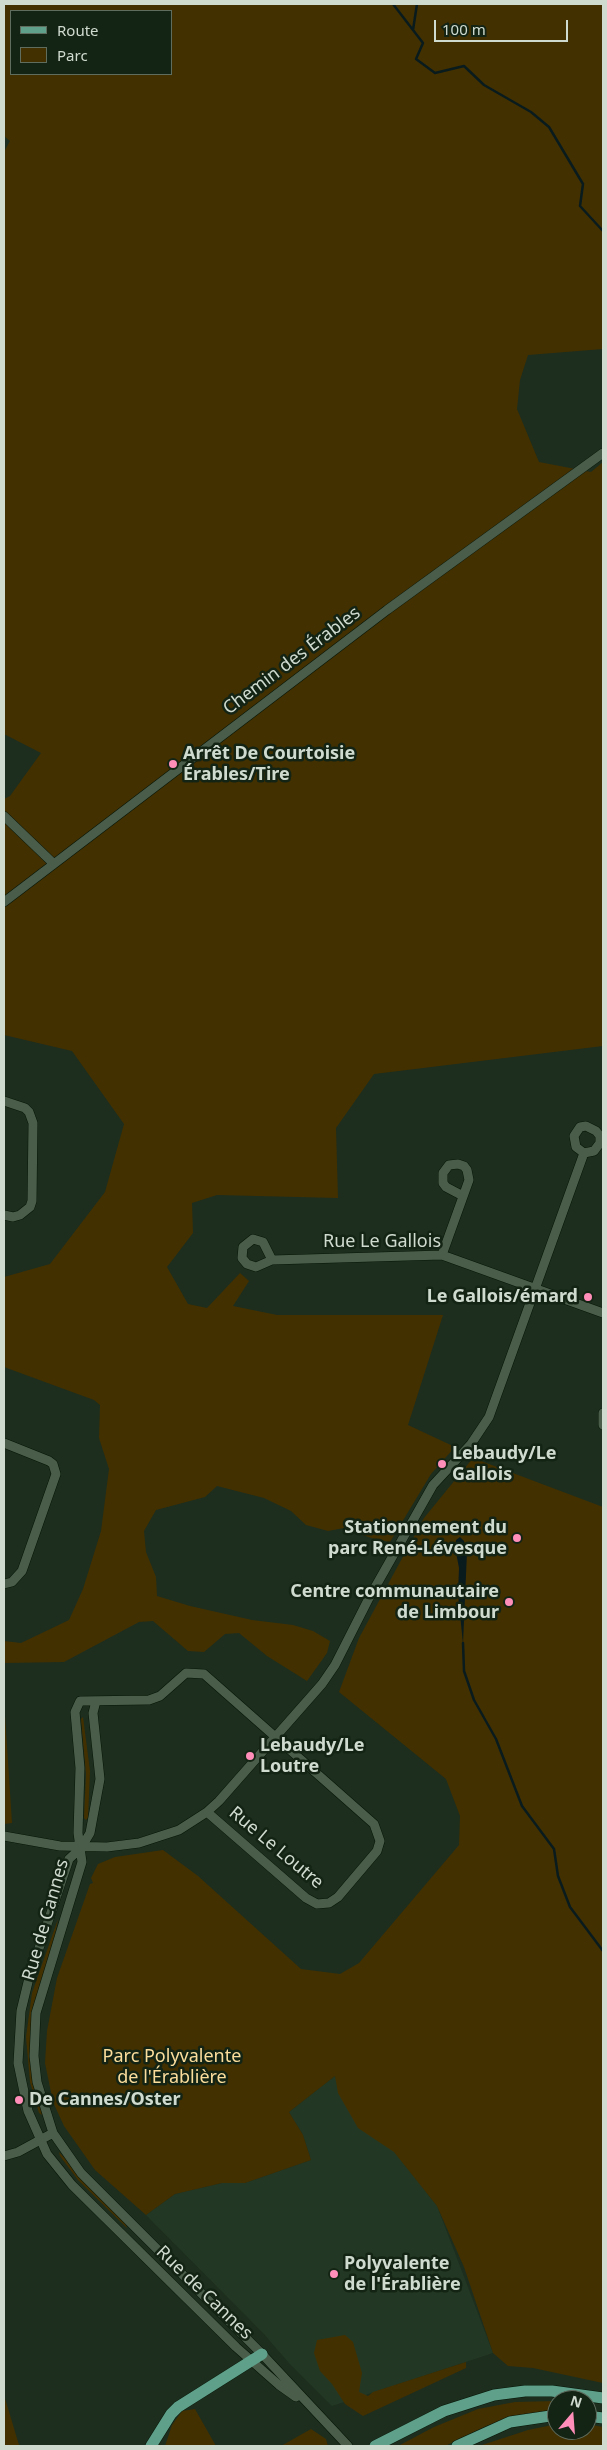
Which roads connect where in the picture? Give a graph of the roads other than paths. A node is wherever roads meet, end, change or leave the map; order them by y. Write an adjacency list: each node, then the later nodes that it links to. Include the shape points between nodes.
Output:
1 (603, 453): 3 (street, Chemin des Érables, via 232,726)
2 (4, 816): 3 (street)
3 (54, 864): 4 (street, Chemin des Érables)
4 (4, 902)
5 (4, 1101): 8 (street, via 29,1112 34,1132 30,1207 20,1215)
6 (584, 1153): 11 (street)
7 (463, 1196): 9 (street)
8 (4, 1215)
9 (442, 1255): 10 (street, Rue Le Gallois); 11 (street, Rue Le Gallois)
10 (272, 1260)
11 (535, 1288): 12 (street, Rue Le Gallois); 18 (street, via 484,1426 472,1444 433,1485 329,1676)
12 (603, 1313)
13 (603, 1412): 14 (street)
14 (603, 1425)
15 (4, 1443): 16 (street, via 49,1460 56,1474 22,1571 12,1582)
16 (4, 1584)
17 (96, 1701): 18 (street, Rue Le Loutre, via 155,1699 186,1672 198,1672 210,1677); 21 (street, via 93,1713 99,1790 90,1832); 21 (street, Rue Le Loutre, via 80,1701 76,1712)
18 (275, 1738): 19 (street); 19 (street, Rue Le Loutre, via 378,1829 380,1841 376,1851 338,1897 328,1903 311,1901)
19 (207, 1812): 21 (street, via 179,1830 153,1840 124,1846)
20 (4, 1836): 21 (street)
21 (81, 1848): 22 (street, Rue de Cannes, via 82,1862 43,1988 35,2027 37,2082); 23 (street, Rue de Cannes, via 69,1859 21,2011 20,2080)
22 (53, 2133): 23 (street); 25 (street, Rue de Cannes, via 81,2172)
23 (40, 2141): 24 (street); 26 (street, Rue de Cannes, via 72,2185)
24 (4, 2156)
25 (262, 2354): 26 (main road); 28 (street, Rue de Cannes)
26 (251, 2361): 28 (street, Rue de Cannes); 30 (main road, via 184,2403)
27 (603, 2398): 34 (main road, via 552,2391 494,2395 444,2411)
28 (305, 2402): 33 (street, Rue de Cannes)
29 (547, 2416): 35 (main road, via 510,2422)
30 (165, 2423): 31 (main road); 32 (main road)
31 (151, 2446)
32 (159, 2446)
33 (348, 2446)
34 (375, 2446)
35 (457, 2446)

